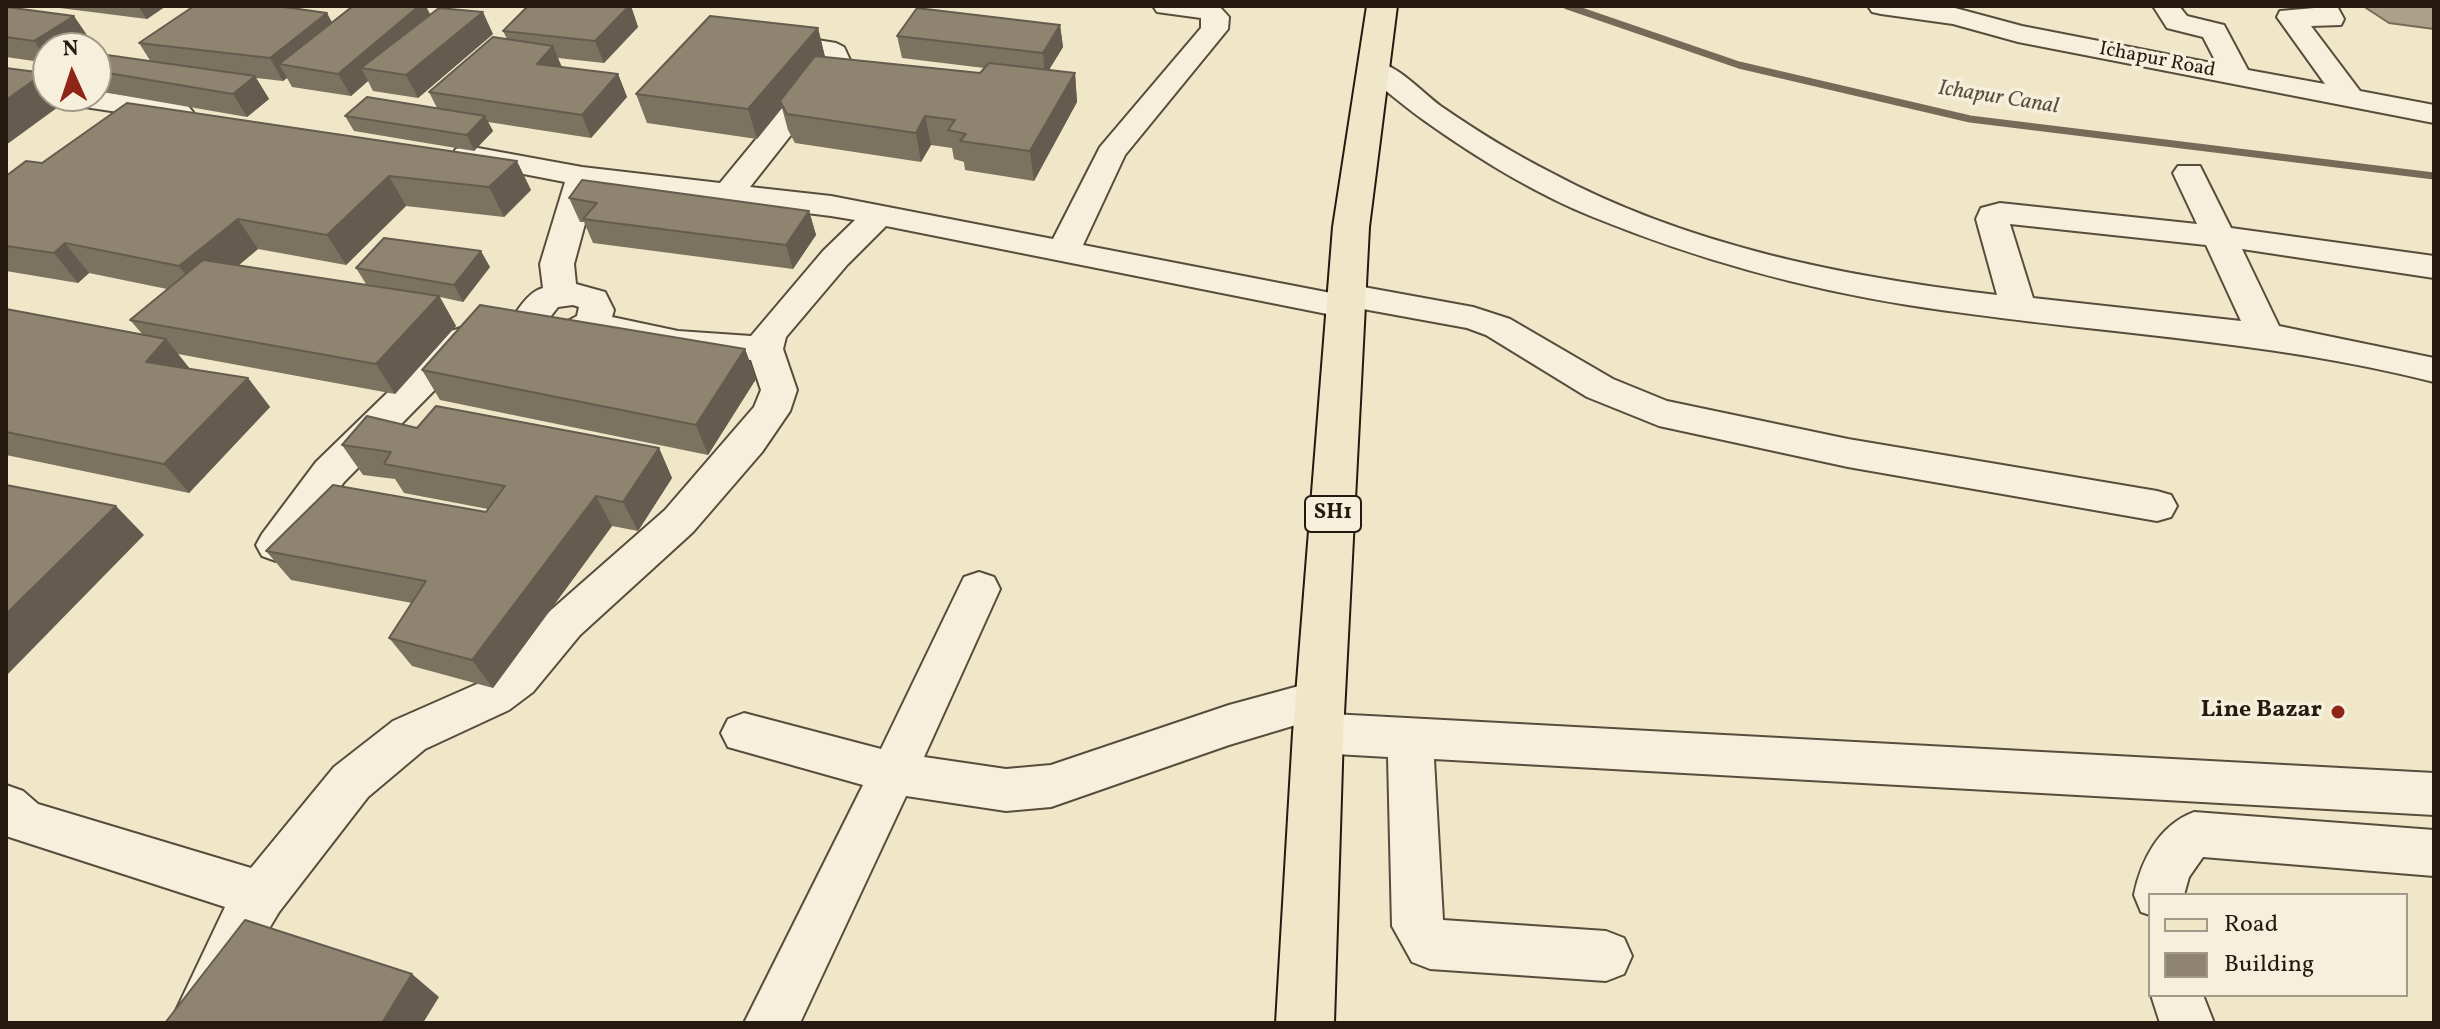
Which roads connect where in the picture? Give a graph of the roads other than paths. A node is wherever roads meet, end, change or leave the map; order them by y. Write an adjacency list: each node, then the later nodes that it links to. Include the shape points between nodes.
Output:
1 (1166, 6): 24 (street, via 1209,11 1216,17 1214,29 1111,153)
2 (1382, 6): 10 (main road, SH1)
3 (1881, 6): 6 (street, Ichapur Road)
4 (2166, 6): 11 (street, via 2177,22 2214,31)
5 (2324, 6): 12 (street, via 2331,19 2290,17)
6 (1991, 16): 11 (street, Ichapur Road, via 2018,34)
7 (741, 35): 8 (street, via 826,49)
8 (836, 60): 9 (street); 21 (street)
9 (867, 64)
10 (1372, 68): 27 (main road, SH1); 28 (street, via 1494,152 1602,210 1833,279)
11 (2238, 77): 12 (street, Ichapur Road)
12 (2350, 98): 15 (street, Ichapur Road)
13 (112, 102): 14 (street)
14 (140, 106): 16 (street); 17 (street)
15 (2434, 114)
16 (201, 115)
17 (104, 133)
18 (431, 148): 20 (street)
19 (2189, 173): 23 (street)
20 (582, 176): 21 (street); 26 (street, via 557,264)
21 (729, 193): 22 (street)
22 (878, 216): 24 (street); 32 (street, via 775,324)
23 (2219, 236): 25 (street); 28 (street, via 1992,215); 31 (street)
24 (1065, 249): 27 (street)
25 (2434, 267)
26 (561, 295): 29 (street, via 547,298); 30 (street, via 593,300 597,310)
27 (1347, 301): 34 (street, via 1473,318 1498,327 1600,388 1659,413 1848,453); 37 (main road, SH1)
28 (2018, 307): 31 (street)
29 (528, 317): 30 (street, via 533,329 548,334); 35 (street, via 480,323 330,472)
30 (592, 323): 32 (street, via 655,342)
31 (2267, 338): 33 (street)
32 (765, 349): 45 (street, via 779,390 771,411 679,521 565,623 517,679 493,697 409,735 351,782)
33 (2426, 368)
34 (2157, 506)
35 (276, 545)
36 (979, 589): 40 (street)
37 (1319, 716): 39 (street); 40 (street, via 1229,725 1051,786 1006,790); 50 (main road, SH1)
38 (744, 733): 40 (street)
39 (1410, 738): 41 (street); 46 (street, via 1417,926 1430,944)
40 (893, 773): 49 (street)
41 (2434, 794)
42 (6, 806): 45 (street, via 23,821)
43 (2434, 853): 44 (street, via 2194,834 2183,843)
44 (2159, 893)
45 (261, 895): 48 (street, via 233,940)
46 (1606, 956)
47 (2178, 997): 51 (street)
48 (197, 1023)
49 (771, 1023)
50 (1305, 1023)
51 (2187, 1023)

